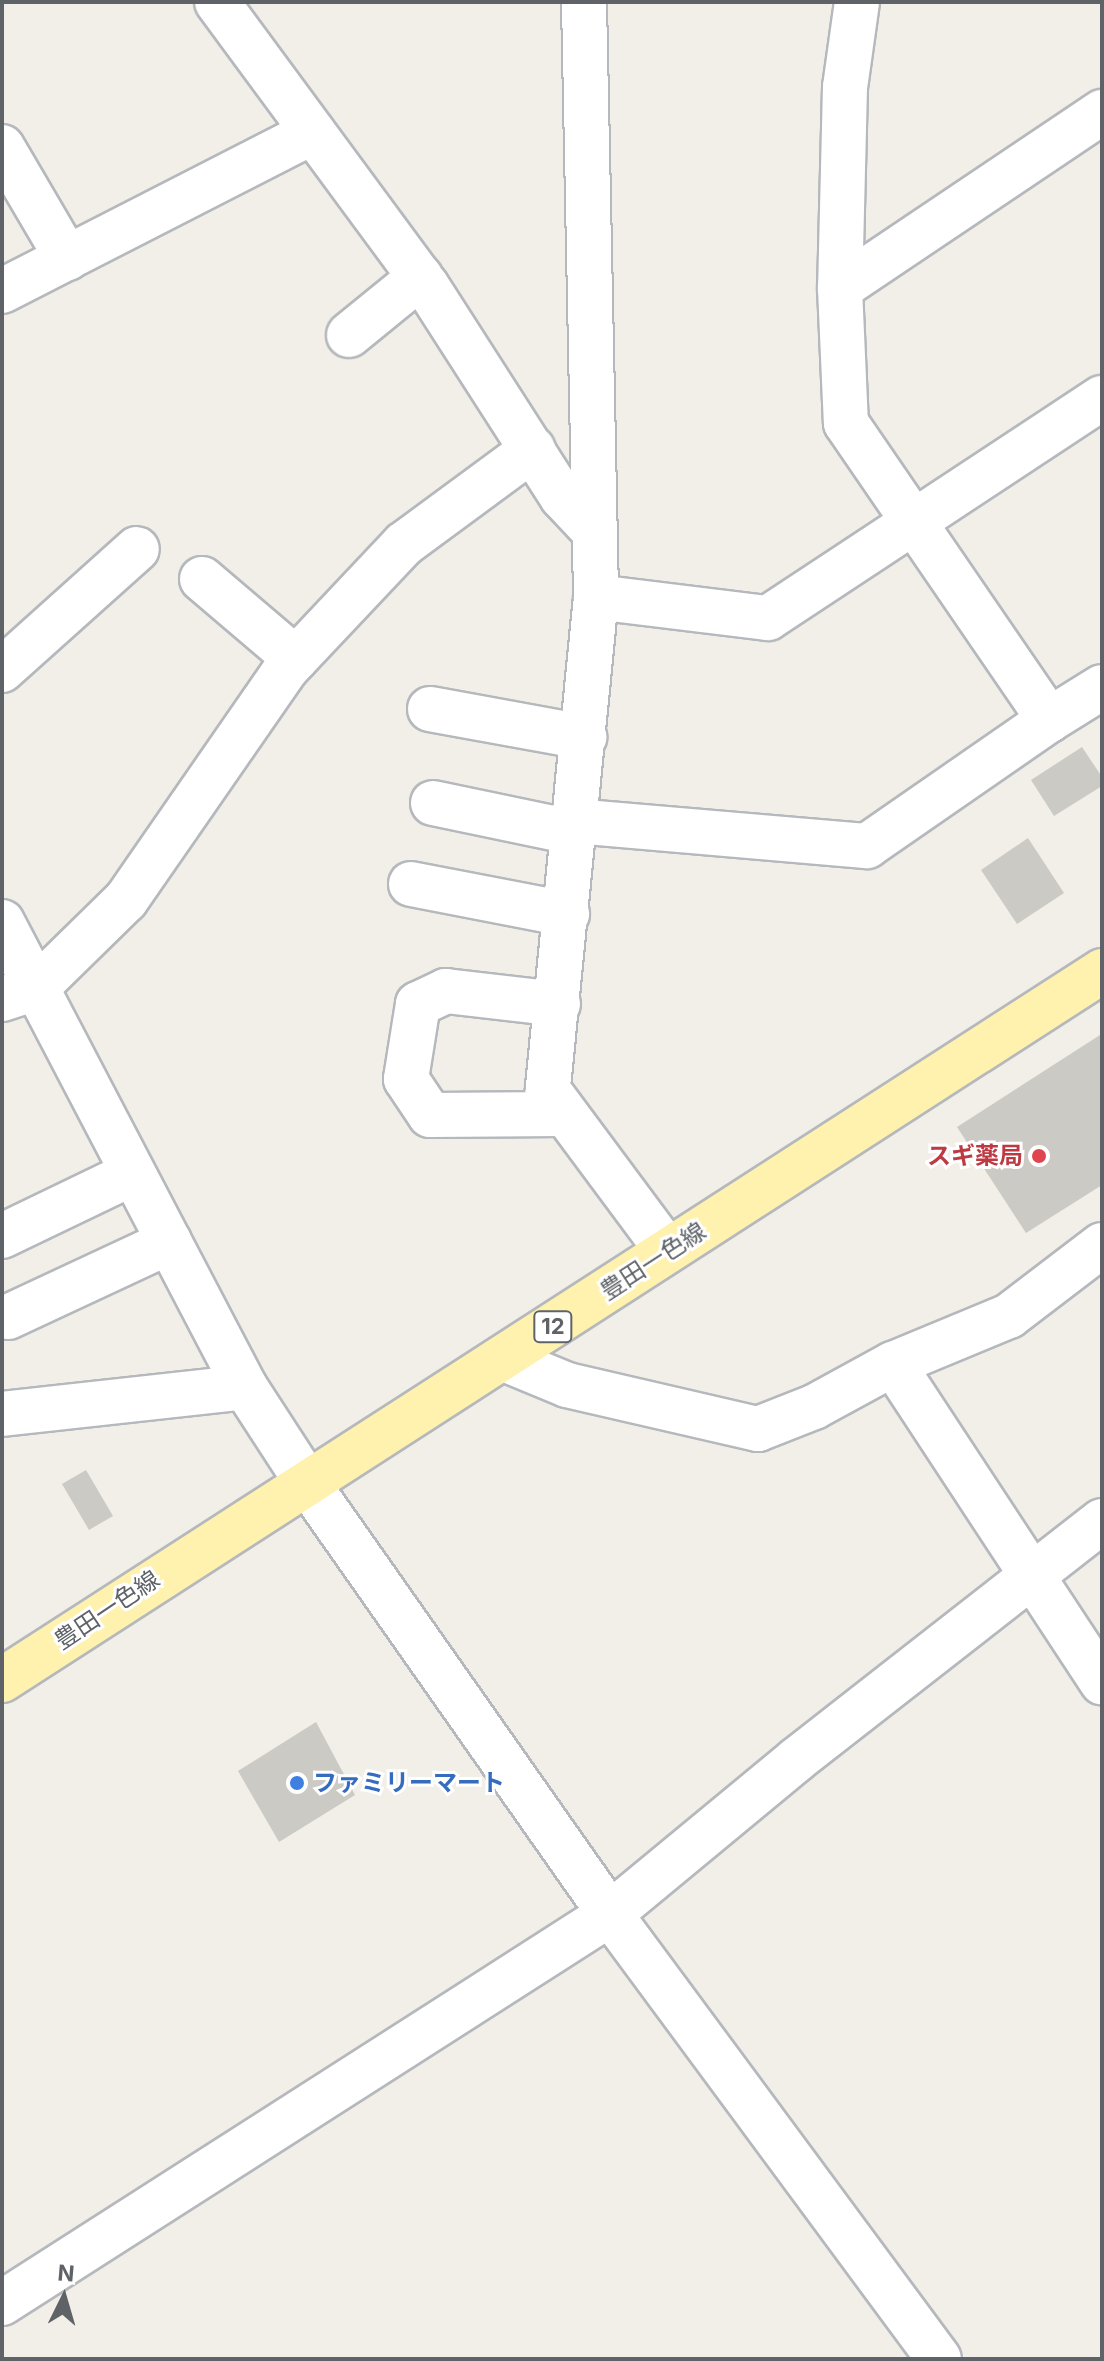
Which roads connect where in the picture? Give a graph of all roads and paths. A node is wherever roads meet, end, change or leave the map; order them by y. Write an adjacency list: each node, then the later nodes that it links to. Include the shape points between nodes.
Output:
1 (217, 2): 5 (street)
2 (584, 2): 15 (street)
3 (857, 2): 9 (street, via 845,87)
4 (1102, 112): 9 (street)
5 (313, 132): 7 (street); 8 (street)
6 (2, 147): 7 (street)
7 (67, 258): 10 (street)
8 (420, 277): 11 (street); 13 (street)
9 (840, 288): 14 (street, via 846,423)
10 (2, 291)
11 (349, 335)
12 (1102, 398): 14 (street)
13 (533, 449): 15 (street, via 562,497); 19 (street, via 404,544)
14 (911, 525): 18 (street, via 768,618); 23 (street)
15 (595, 532): 18 (street)
16 (137, 549): 20 (street)
17 (202, 579): 19 (street)
18 (596, 597): 24 (street)
19 (296, 659): 31 (street, via 126,900)
20 (2, 670)
21 (1102, 687): 23 (street)
22 (430, 709): 24 (street)
23 (1049, 720): 26 (street, via 867,846)
24 (584, 737): 26 (street)
25 (433, 803): 26 (street)
26 (573, 826): 28 (street)
27 (411, 884): 28 (street)
28 (567, 914): 32 (street)
29 (2, 922): 31 (street)
30 (1102, 971): 38 (main road, 豊田一色線 / 12)
31 (19, 993): 34 (street)
32 (558, 1004): 33 (street, via 548,1090); 33 (street, via 446,991 418,1004 406,1079 430,1115)
33 (562, 1114): 38 (street)
34 (133, 1173): 35 (street); 36 (street)
35 (2, 1236)
36 (169, 1242): 39 (street); 42 (street)
37 (1102, 1245): 41 (street, via 1009,1316)
38 (667, 1250): 40 (main road, 豊田一色線 / 12)
39 (8, 1317)
40 (504, 1359): 41 (street, via 567,1385 758,1429 814,1407); 44 (main road, 豊田一色線 / 12)
41 (893, 1364): 46 (street)
42 (245, 1387): 43 (street); 44 (street)
43 (2, 1414)
44 (308, 1484): 47 (main road, 豊田一色線 / 12); 49 (street)
45 (1102, 1521): 46 (street)
46 (1031, 1576): 48 (street); 49 (street)
47 (2, 1680)
48 (1102, 1682)
49 (610, 1914): 50 (street); 51 (street)
50 (2, 2303)
51 (939, 2359)

